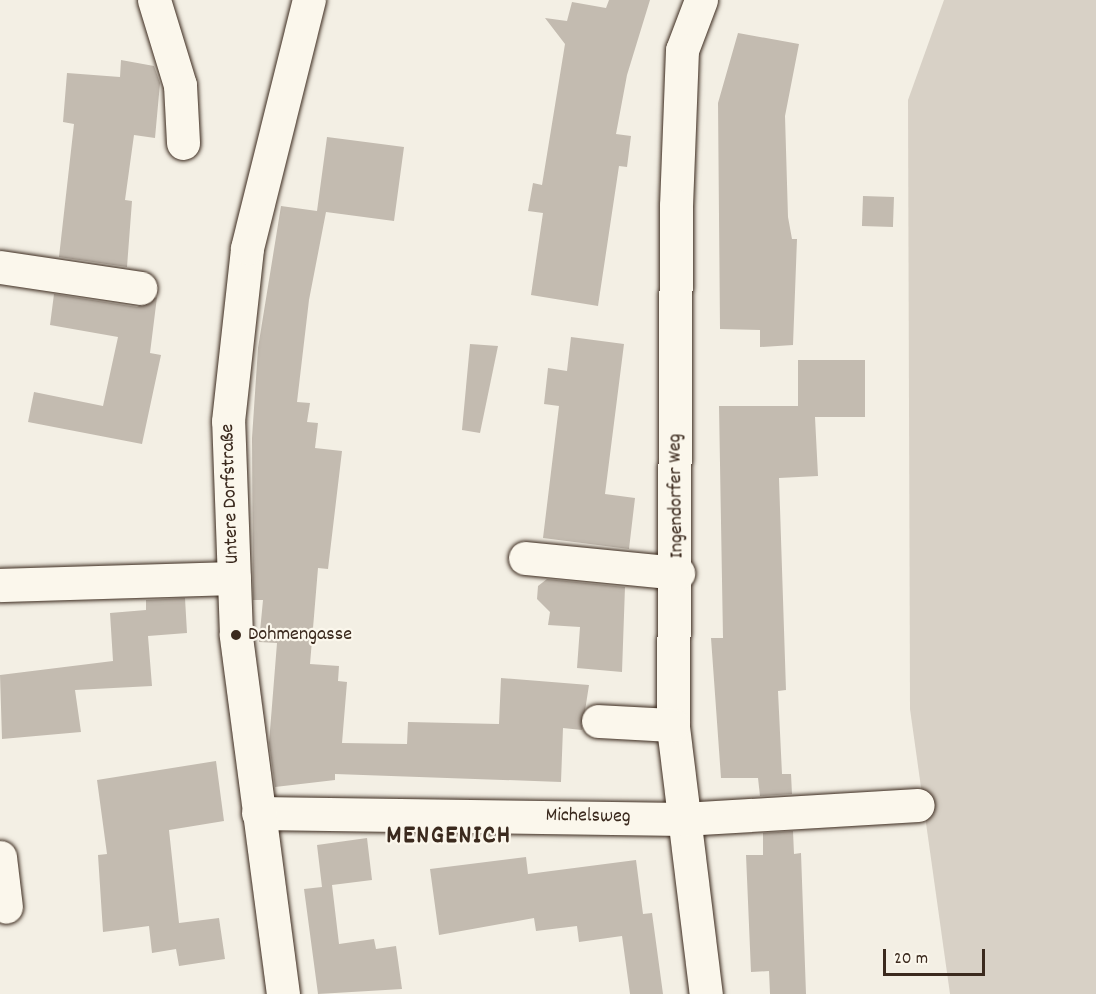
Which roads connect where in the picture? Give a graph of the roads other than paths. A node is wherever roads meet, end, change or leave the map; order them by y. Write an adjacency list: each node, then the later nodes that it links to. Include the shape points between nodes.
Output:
1 (154, 0): 4 (street, via 180,85)
2 (309, 0): 9 (street, Untere Dorfstraße, via 247,248 228,421)
3 (701, 0): 8 (street, Ingendorfer Weg, via 682,50 676,194)
4 (183, 143)
5 (0, 267): 6 (street)
6 (140, 288)
7 (525, 558): 8 (street)
8 (678, 573): 12 (street, Ingendorfer Weg)
9 (234, 578): 10 (street); 14 (street, Untere Dorfstraße)
10 (0, 585)
11 (598, 721): 12 (street)
12 (673, 725): 15 (street, Ingendorfer Weg)
13 (918, 805): 15 (street, Michelsweg)
14 (258, 813): 15 (street, Michelsweg); 18 (street, Untere Dorfstraße)
15 (683, 819): 19 (street, Ingendorfer Weg)
16 (0, 857): 17 (street)
17 (6, 907)
18 (283, 994)
19 (706, 994)

